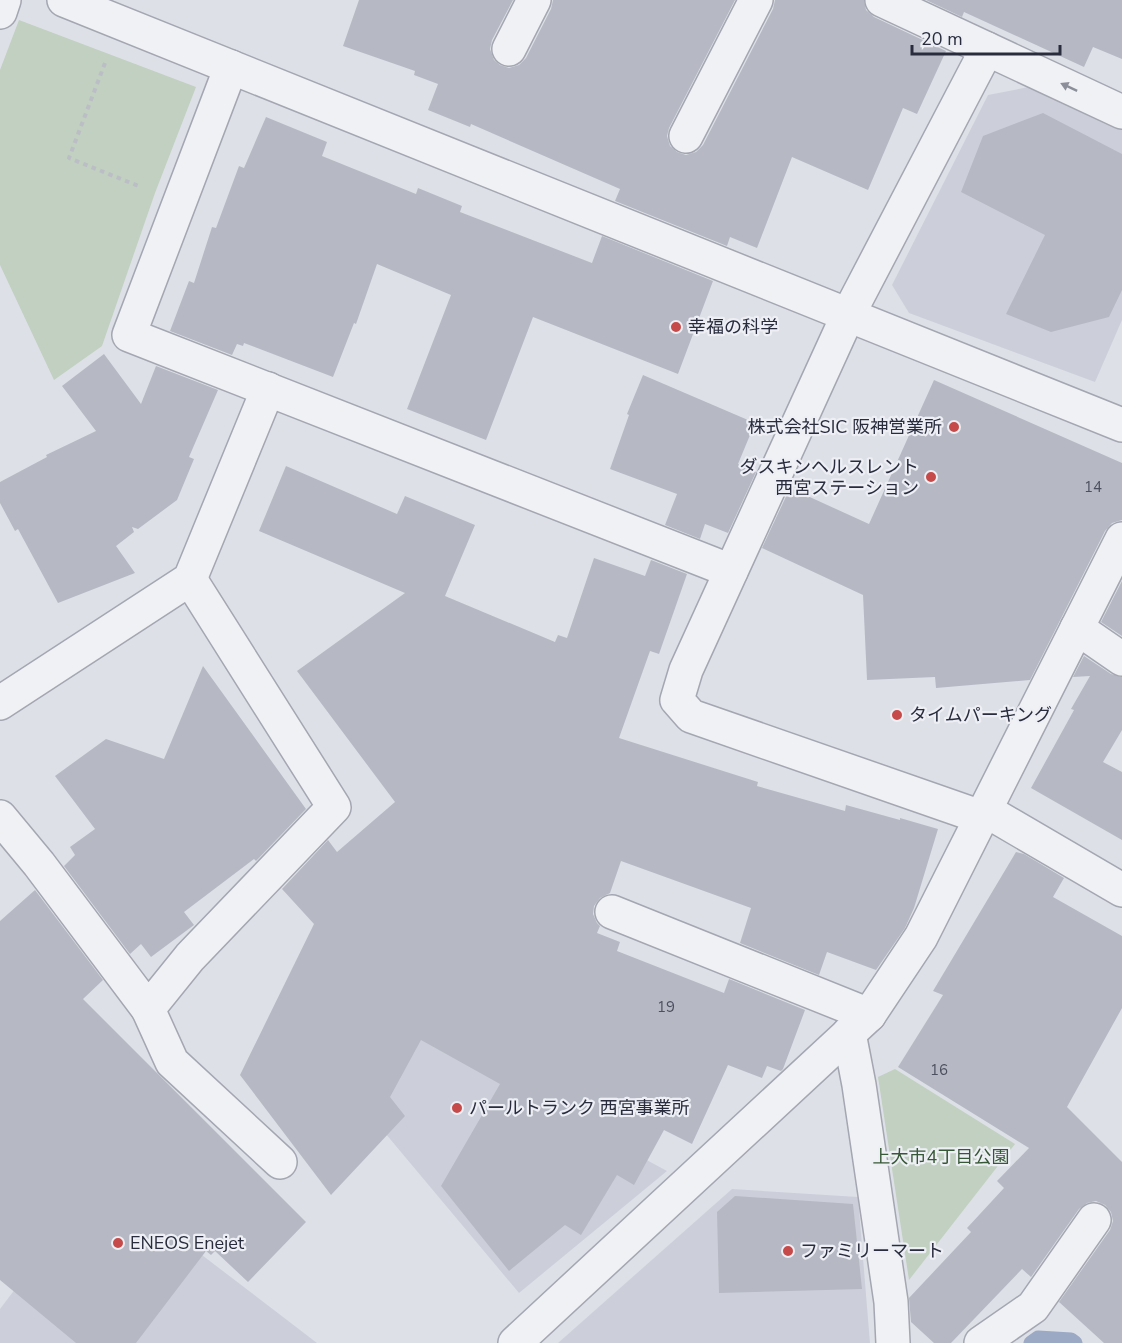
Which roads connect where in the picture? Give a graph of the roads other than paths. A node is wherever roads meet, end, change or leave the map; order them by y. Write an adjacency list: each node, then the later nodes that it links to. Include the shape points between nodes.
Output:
1 (4, 0): 6 (street)
2 (64, 0): 9 (street)
3 (534, 0): 7 (street)
4 (756, 0): 11 (street)
5 (882, 0): 8 (street)
6 (0, 12)
7 (509, 49)
8 (987, 49): 10 (street, one-way to 8); 12 (street)
9 (231, 67): 12 (street); 13 (street, via 129,335)
10 (1122, 112)
11 (686, 136)
12 (848, 315): 14 (street); 16 (street)
13 (268, 389): 16 (street); 17 (street)
14 (1122, 425)
15 (1122, 539): 18 (street)
16 (731, 571): 21 (street, via 686,670 677,700 691,716)
17 (190, 579): 20 (street); 25 (street, via 334,807 189,957)
18 (1077, 628): 19 (street); 21 (street)
19 (1122, 659)
20 (0, 703)
21 (983, 813): 23 (street); 26 (street, via 921,936)
22 (0, 817): 25 (street)
23 (1122, 890)
24 (612, 912): 26 (street)
25 (148, 1009): 27 (street, via 172,1062)
26 (859, 1024): 29 (street); 30 (street, via 861,1096 891,1302)
27 (280, 1162)
28 (1094, 1220): 31 (street, via 1033,1307)
29 (515, 1343)
30 (893, 1343)
31 (981, 1343)

